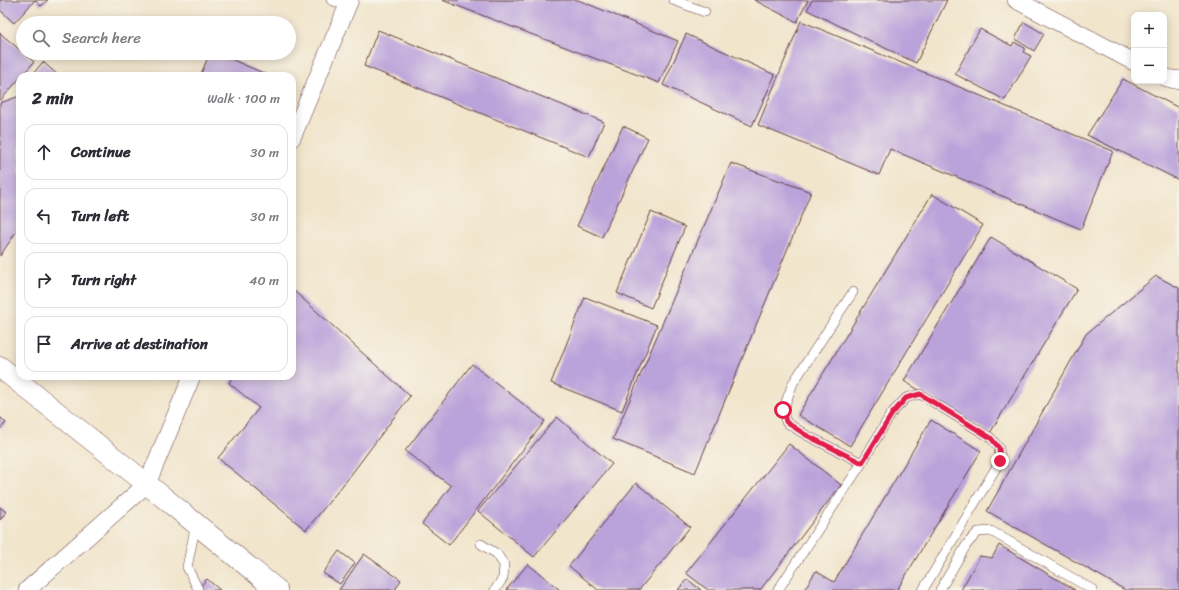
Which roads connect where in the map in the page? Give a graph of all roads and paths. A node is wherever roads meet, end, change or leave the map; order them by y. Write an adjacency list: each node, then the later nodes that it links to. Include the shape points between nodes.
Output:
1 (331, 0): 4 (lane)
2 (674, 0): 5 (lane)
3 (1016, 0): 6 (street)
4 (348, 3): 9 (street)
5 (705, 12)
6 (1131, 60)
7 (1167, 78): 8 (street)
8 (1179, 79)
9 (296, 128)
10 (853, 292): 15 (lane, via 793,383 783,410 786,422)
11 (0, 367): 12 (street)
12 (16, 380)
13 (16, 380): 16 (street)
14 (190, 380): 16 (street)
15 (862, 463): 23 (lane); 24 (lane, via 892,414 906,398 920,394 991,438 999,448 1000,461)
16 (147, 484): 17 (street); 20 (street)
17 (196, 524): 19 (lane, via 187,567); 21 (street)
18 (481, 544): 22 (lane, via 497,554 504,565 503,578)
19 (198, 589)
20 (27, 590)
21 (277, 590)
22 (495, 590)
23 (778, 590)
24 (923, 590)
25 (940, 590): 26 (lane, via 967,544 978,532 991,531)
26 (1093, 590)

